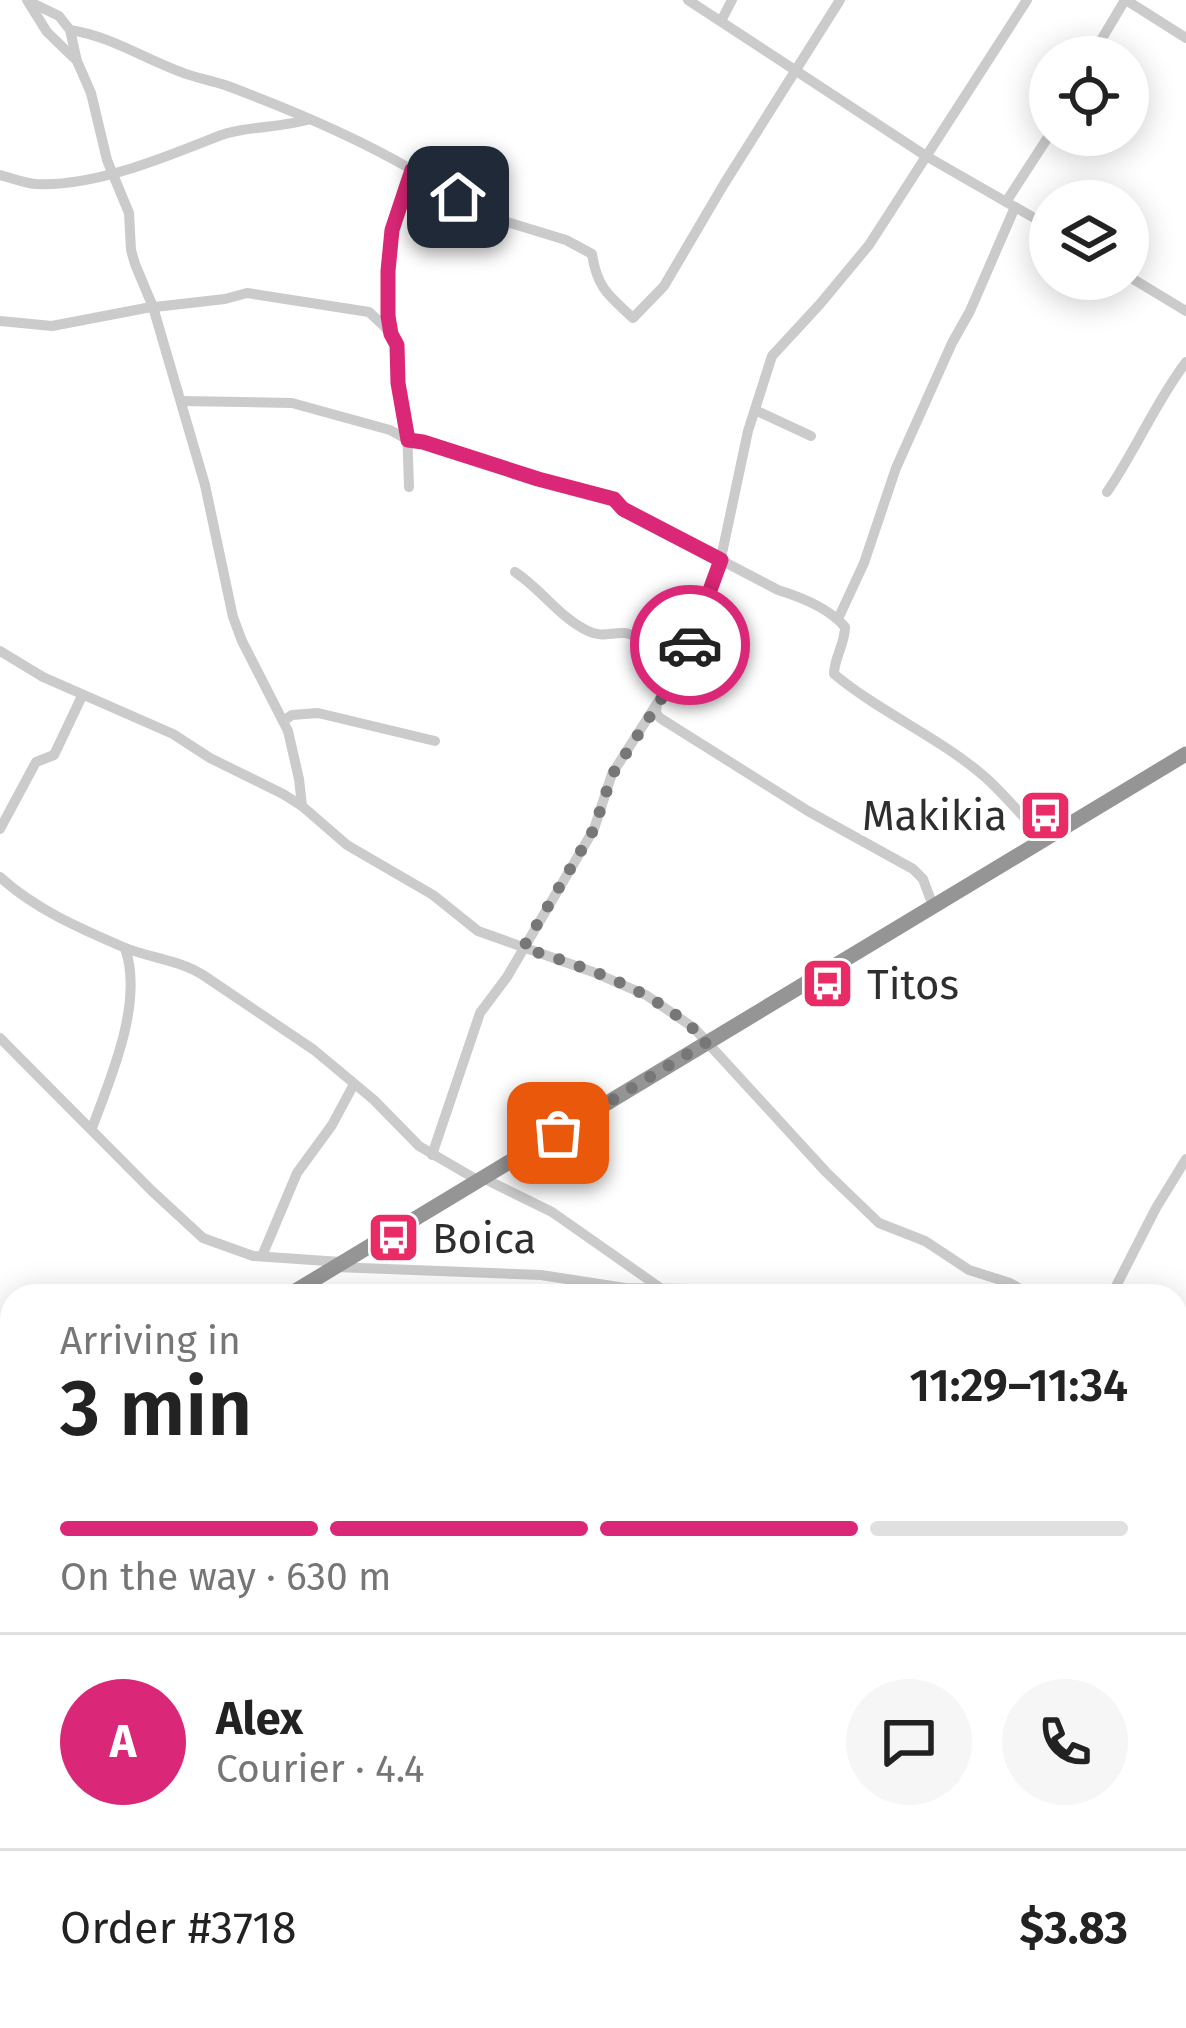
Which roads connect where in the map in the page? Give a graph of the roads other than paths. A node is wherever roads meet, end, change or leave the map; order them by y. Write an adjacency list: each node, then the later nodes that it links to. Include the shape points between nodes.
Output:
1 (688, 0): 7 (street)
2 (732, 0): 7 (street)
3 (840, 0): 12 (street)
4 (1027, 0): 14 (street)
5 (1126, 0): 9 (street); 10 (street)
6 (27, 1): 8 (street); 11 (street)
7 (721, 21): 12 (street)
8 (70, 30): 11 (street); 13 (street)
9 (1104, 36)
10 (1186, 38)
11 (77, 61): 18 (street)
12 (796, 71): 14 (street); 16 (street, via 664,286 633,318 602,290 592,254 506,222 470,199 436,204)
13 (307, 119): 16 (street); 18 (street, via 218,136)
14 (926, 156): 19 (street); 28 (street, via 868,244 772,356)
15 (1038, 156): 19 (street)
16 (412, 170): 25 (street, via 390,244)
17 (0, 175): 18 (street, via 41,184)
18 (114, 175): 22 (street)
19 (1010, 205): 20 (street); 35 (street)
20 (1029, 215)
21 (1149, 289): 23 (street)
22 (154, 308): 24 (street, via 52,326); 25 (street, via 256,293 363,310); 27 (street)
23 (1186, 311)
24 (0, 321)
25 (391, 334): 30 (street)
26 (1186, 362): 32 (street)
27 (182, 401): 30 (street, via 292,403); 40 (street, via 233,617)
28 (755, 410): 29 (street); 33 (street)
29 (811, 436)
30 (408, 440): 31 (street); 33 (street, via 614,499)
31 (409, 487)
32 (1107, 492)
33 (721, 560): 35 (street); 37 (street)
34 (515, 572): 37 (street, via 584,629 631,635)
35 (838, 619): 45 (street, via 845,640 834,674 985,777)
36 (0, 651): 38 (street)
37 (682, 664): 39 (street)
38 (82, 696): 43 (street, via 173,734); 44 (street, via 54,755 36,762)
39 (657, 702): 47 (street, via 660,718 695,742 913,869); 49 (street)
40 (284, 722): 41 (street, via 318,713); 43 (street)
41 (435, 741)
42 (1186, 754): 51 (highway)
43 (302, 806): 49 (street, via 346,845 478,931)
44 (0, 830)
45 (1038, 832)
46 (0, 877): 48 (street, via 30,902)
47 (930, 898)
48 (125, 948): 52 (street, via 189,966); 53 (street, via 128,1012)
49 (523, 948): 51 (street, via 634,988); 54 (street, via 480,1013)
50 (0, 1037): 53 (street)
51 (707, 1042): 56 (highway); 64 (street, via 879,1223)
52 (354, 1084): 54 (street); 57 (street, via 297,1173)
53 (92, 1128): 57 (street, via 193,1230)
54 (432, 1155): 56 (street)
55 (1186, 1159): 65 (street)
56 (481, 1180): 58 (highway); 59 (street, via 552,1212)
57 (262, 1256): 58 (street)
58 (337, 1264): 60 (highway); 61 (street)
59 (631, 1268): 62 (street); 63 (street)
60 (306, 1284)
61 (599, 1284)
62 (626, 1284)
63 (655, 1284)
64 (1013, 1284)
65 (1118, 1284)

